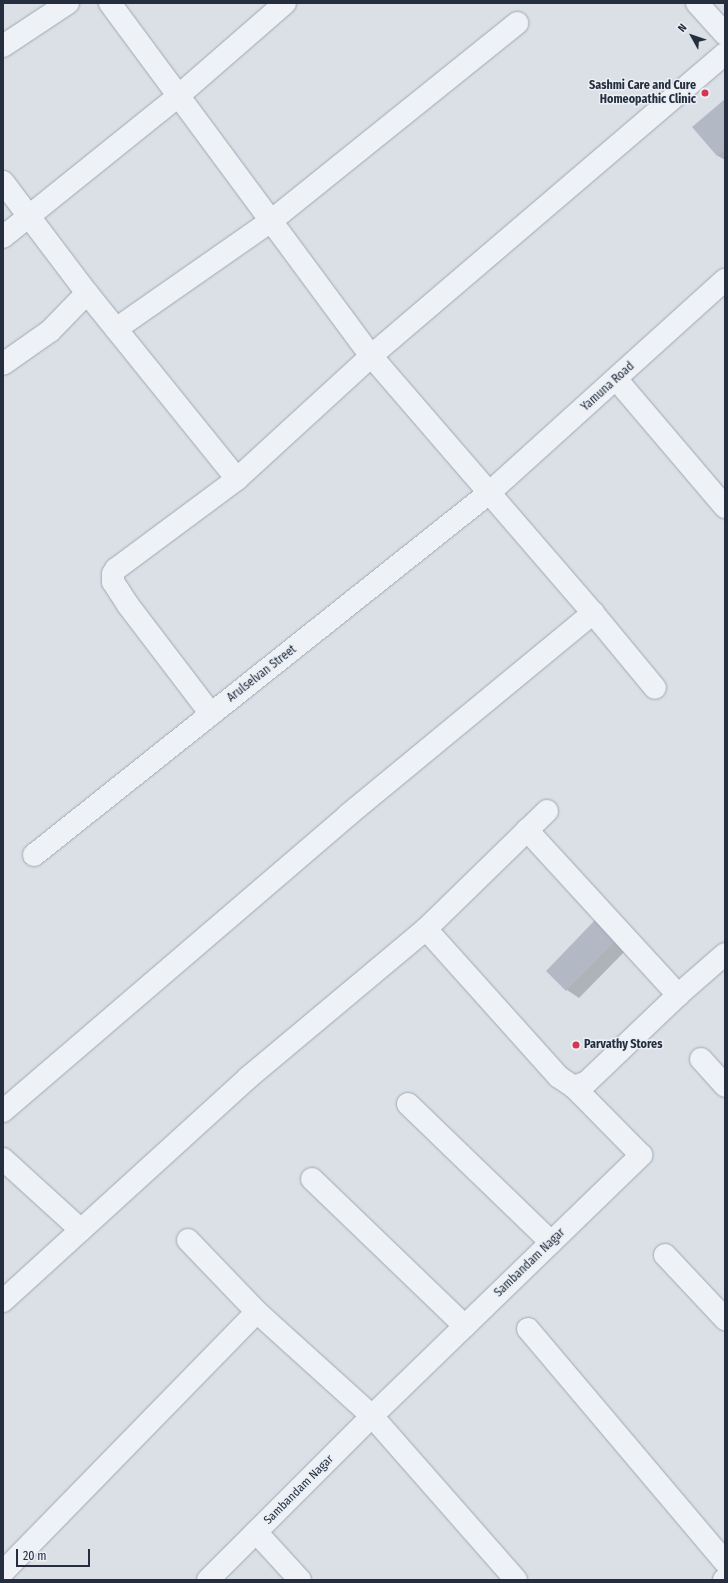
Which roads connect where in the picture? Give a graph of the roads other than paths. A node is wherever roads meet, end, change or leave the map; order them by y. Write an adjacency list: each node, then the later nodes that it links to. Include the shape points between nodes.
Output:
1 (68, 3): 7 (street)
2 (110, 3): 9 (street)
3 (285, 3): 9 (street)
4 (697, 3): 6 (street)
5 (517, 23): 12 (street)
6 (725, 34)
7 (3, 46)
8 (725, 54): 17 (street)
9 (177, 97): 11 (street); 12 (street)
10 (3, 182): 11 (street)
11 (29, 216): 13 (street); 15 (street)
12 (271, 221): 16 (street); 17 (street)
13 (3, 237)
14 (725, 280): 19 (street, Yamuna Road)
15 (87, 293): 16 (street); 18 (street, via 50,331)
16 (116, 330): 20 (street)
17 (371, 356): 20 (street); 21 (street)
18 (3, 364)
19 (617, 380): 21 (street, Yamuna Road); 22 (street)
20 (237, 479): 25 (street, via 116,569 113,574 113,582 128,605)
21 (489, 493): 23 (street); 25 (street, Arulselvan Street)
22 (725, 507)
23 (593, 613): 24 (street); 36 (street, via 348,815)
24 (655, 688)
25 (211, 714): 28 (street, Arulselvan Street)
26 (547, 811): 27 (street)
27 (527, 830): 29 (street); 31 (street)
28 (34, 855)
29 (426, 929): 34 (street, via 559,1077); 39 (street, via 249,1077)
30 (725, 954): 31 (street)
31 (678, 995): 34 (street, via 587,1082)
32 (701, 1059): 33 (street)
33 (725, 1086)
34 (574, 1087): 41 (street, Sambandam Nagar, via 641,1155)
35 (408, 1104): 41 (street)
36 (3, 1111)
37 (3, 1160): 39 (street)
38 (312, 1179): 46 (street)
39 (81, 1230): 43 (street)
40 (188, 1240): 44 (street)
41 (551, 1242): 46 (street, Sambandam Nagar)
42 (665, 1255): 45 (street)
43 (3, 1301)
44 (257, 1312): 48 (street); 51 (street)
45 (725, 1319)
46 (465, 1326): 48 (street, Sambandam Nagar)
47 (528, 1328): 50 (street)
48 (372, 1416): 49 (street, Sambandam Nagar); 54 (street)
49 (256, 1532): 52 (street, Sambandam Nagar); 53 (street)
50 (725, 1562)
51 (3, 1572)
52 (208, 1580)
53 (300, 1580)
54 (516, 1580)

